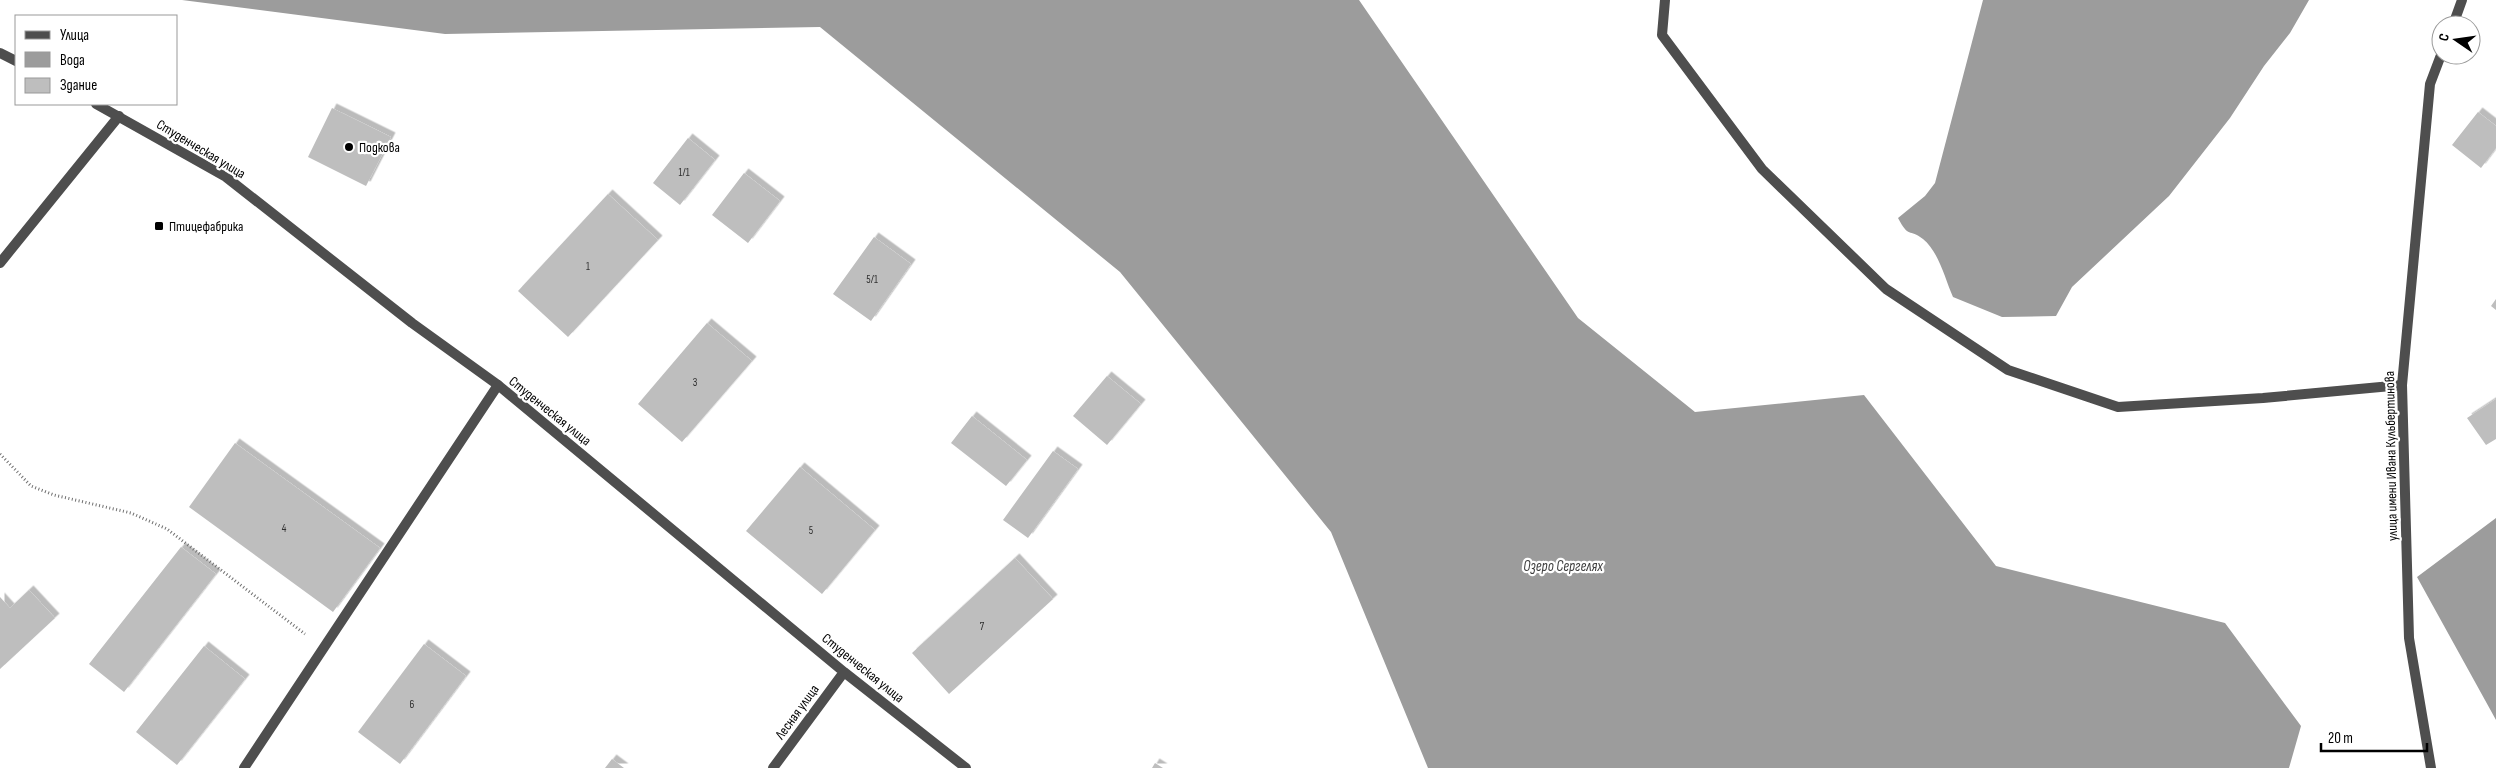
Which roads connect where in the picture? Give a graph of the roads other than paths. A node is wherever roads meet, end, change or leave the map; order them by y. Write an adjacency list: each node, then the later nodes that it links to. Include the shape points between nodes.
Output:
1 (1665, 0): 10 (street, via 1662,35 1762,169 1886,289 2008,370 2118,407)
2 (2462, 0): 3 (street)
3 (2457, 15)
4 (0, 53): 5 (street)
5 (15, 60)
6 (2437, 65): 10 (street, улица имени Ивана Кульбертинова, via 2430,84)
7 (98, 105): 8 (street, Студенческая улица)
8 (119, 116): 9 (street); 11 (street, Студенческая улица, via 226,177)
9 (0, 263)
10 (2402, 385): 16 (street, улица имени Ивана Кульбертинова, via 2409,638)
11 (498, 386): 12 (street, Студенческая улица); 13 (street)
12 (844, 672): 14 (street, Лесная улица); 15 (street, Студенческая улица)
13 (244, 768)
14 (773, 768)
15 (966, 768)
16 (2431, 768)

